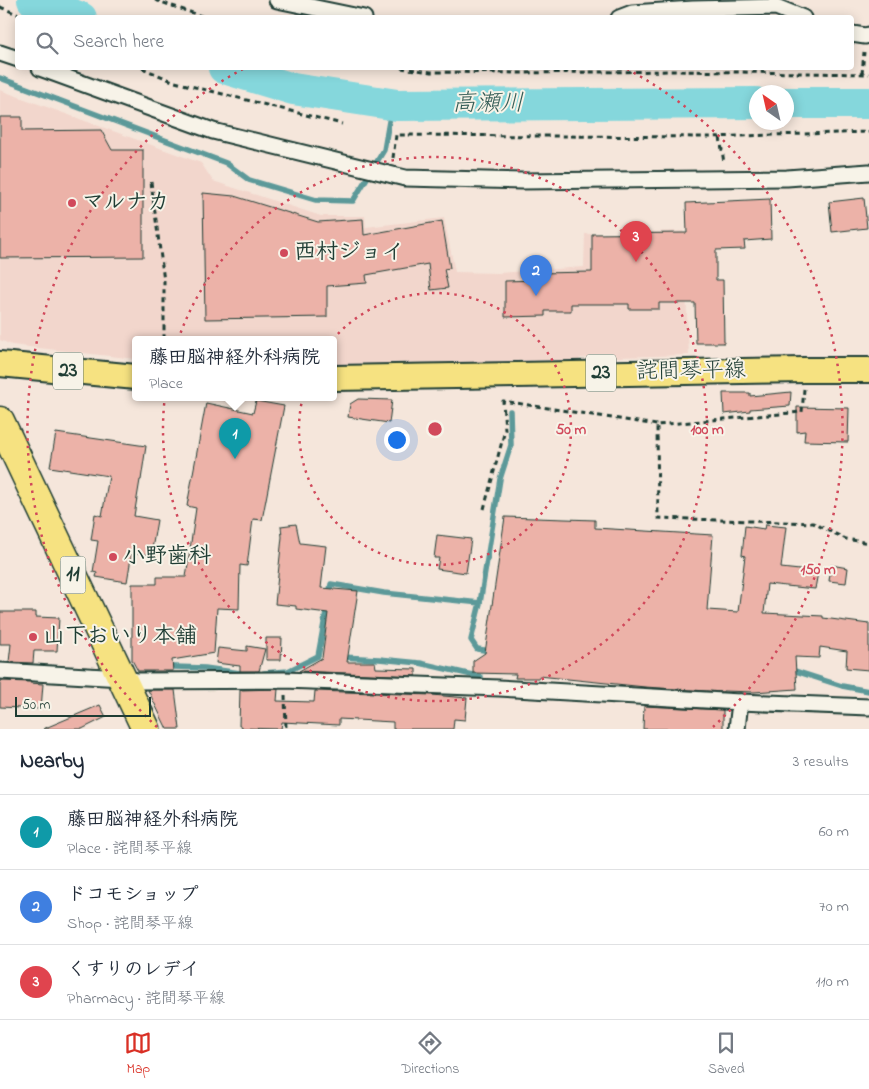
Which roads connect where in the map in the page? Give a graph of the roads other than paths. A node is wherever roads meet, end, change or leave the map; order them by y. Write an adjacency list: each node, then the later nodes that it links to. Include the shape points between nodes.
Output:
1 (277, 0): 4 (street)
2 (777, 3): 3 (street); 6 (street)
3 (693, 5): 5 (street)
4 (350, 15)
5 (627, 15)
6 (798, 15)
7 (0, 53): 8 (street)
8 (15, 58)
9 (45, 70): 10 (street, via 213,131 405,178 522,181 786,178)
10 (869, 172)
11 (0, 364): 13 (main road, 23)
12 (869, 370): 14 (main road, 詫間琴平線 / 23)
13 (132, 377)
14 (337, 378)
15 (0, 421): 17 (highway, 11)
16 (0, 671): 17 (street)
17 (122, 678): 18 (street, via 138,681 284,680 500,688); 20 (highway, 11)
18 (740, 702): 19 (street); 21 (street)
19 (869, 707)
20 (146, 729)
21 (737, 729)

